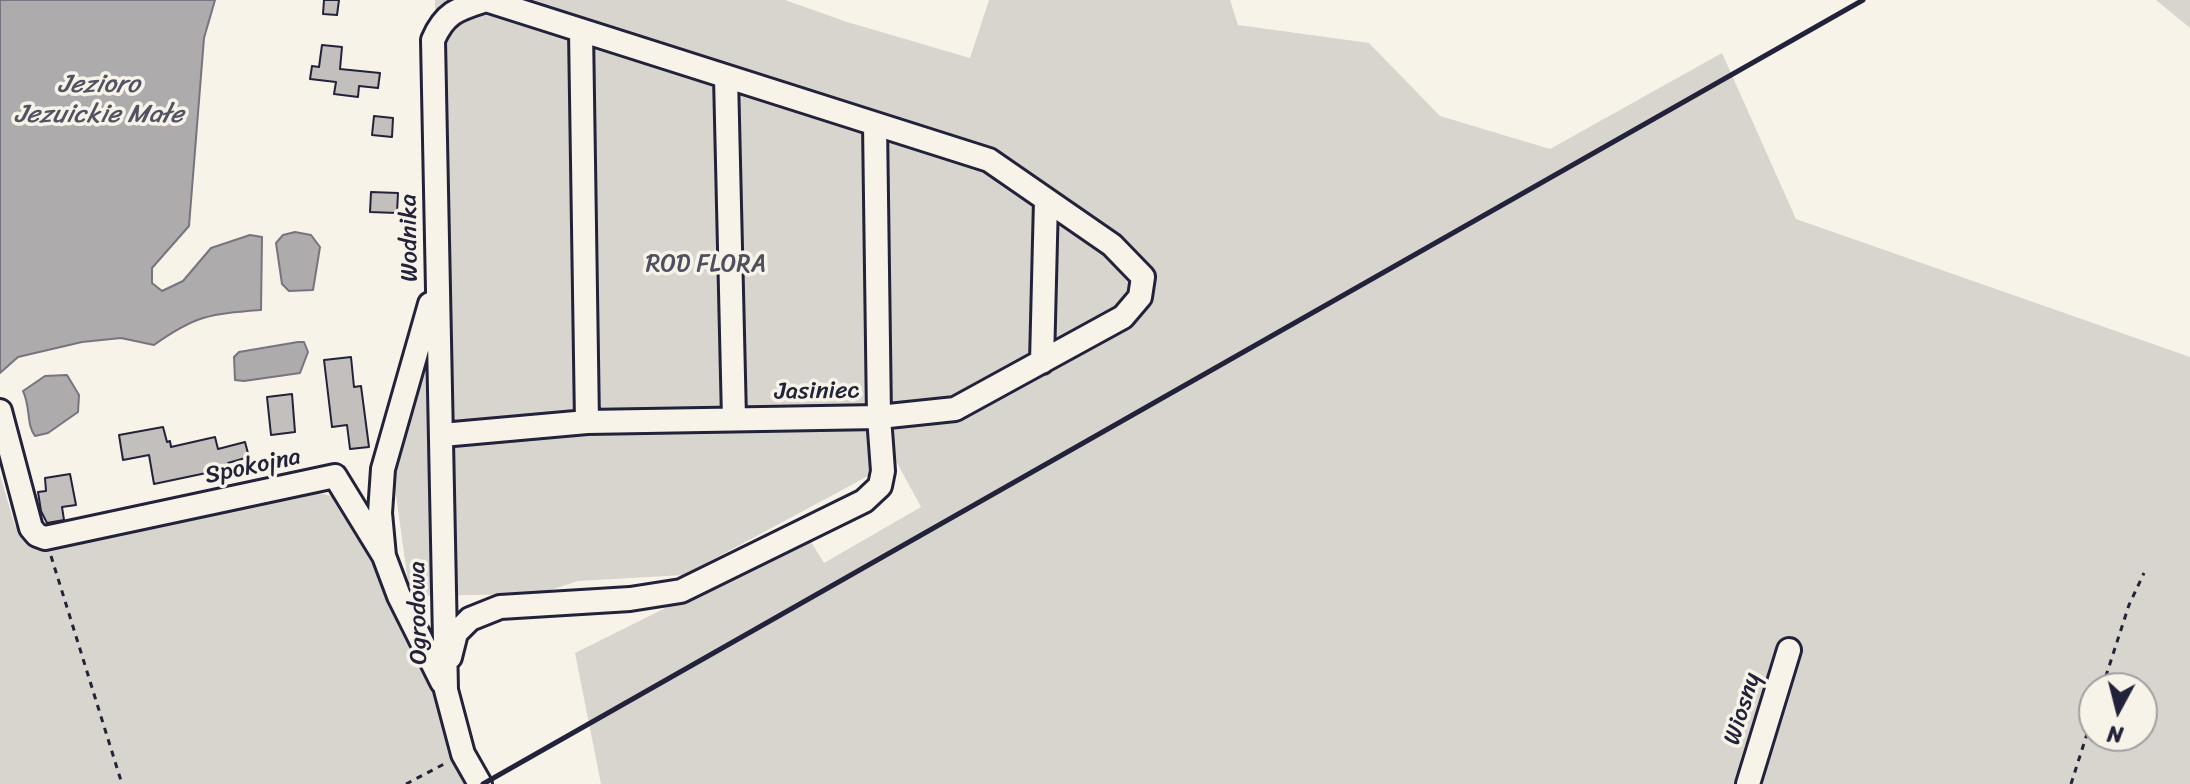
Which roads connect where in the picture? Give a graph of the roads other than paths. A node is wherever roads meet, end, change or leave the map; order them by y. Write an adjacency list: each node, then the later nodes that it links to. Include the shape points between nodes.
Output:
1 (581, 31): 2 (street); 5 (street, Wodnika, via 486,0 441,21 433,40); 10 (street)
2 (726, 77): 3 (street); 9 (street)
3 (875, 124): 4 (street, via 989,160); 8 (street)
4 (1046, 200): 6 (street); 6 (street, Jasiniec, via 1112,245 1143,277 1140,297 1123,317)
5 (436, 282): 11 (street, Wodnika); 12 (street, via 383,469)
6 (1042, 362): 8 (street, Jasiniec, via 955,409)
7 (0, 411): 12 (street, Spokojna, via 37,535 45,538 335,476)
8 (879, 417): 9 (street, Jasiniec); 14 (street, via 883,471 880,486 864,501 681,591 500,607 470,619 456,633)
9 (734, 419): 10 (street, Jasiniec)
10 (587, 422): 11 (street, Jasiniec)
11 (442, 435): 14 (street, Ogrodowa)
12 (384, 556): 14 (street)
13 (1789, 650): 16 (street, Wiosny)
14 (446, 690): 15 (street, Ogrodowa, via 463,754)
15 (480, 784)
16 (1748, 784)

